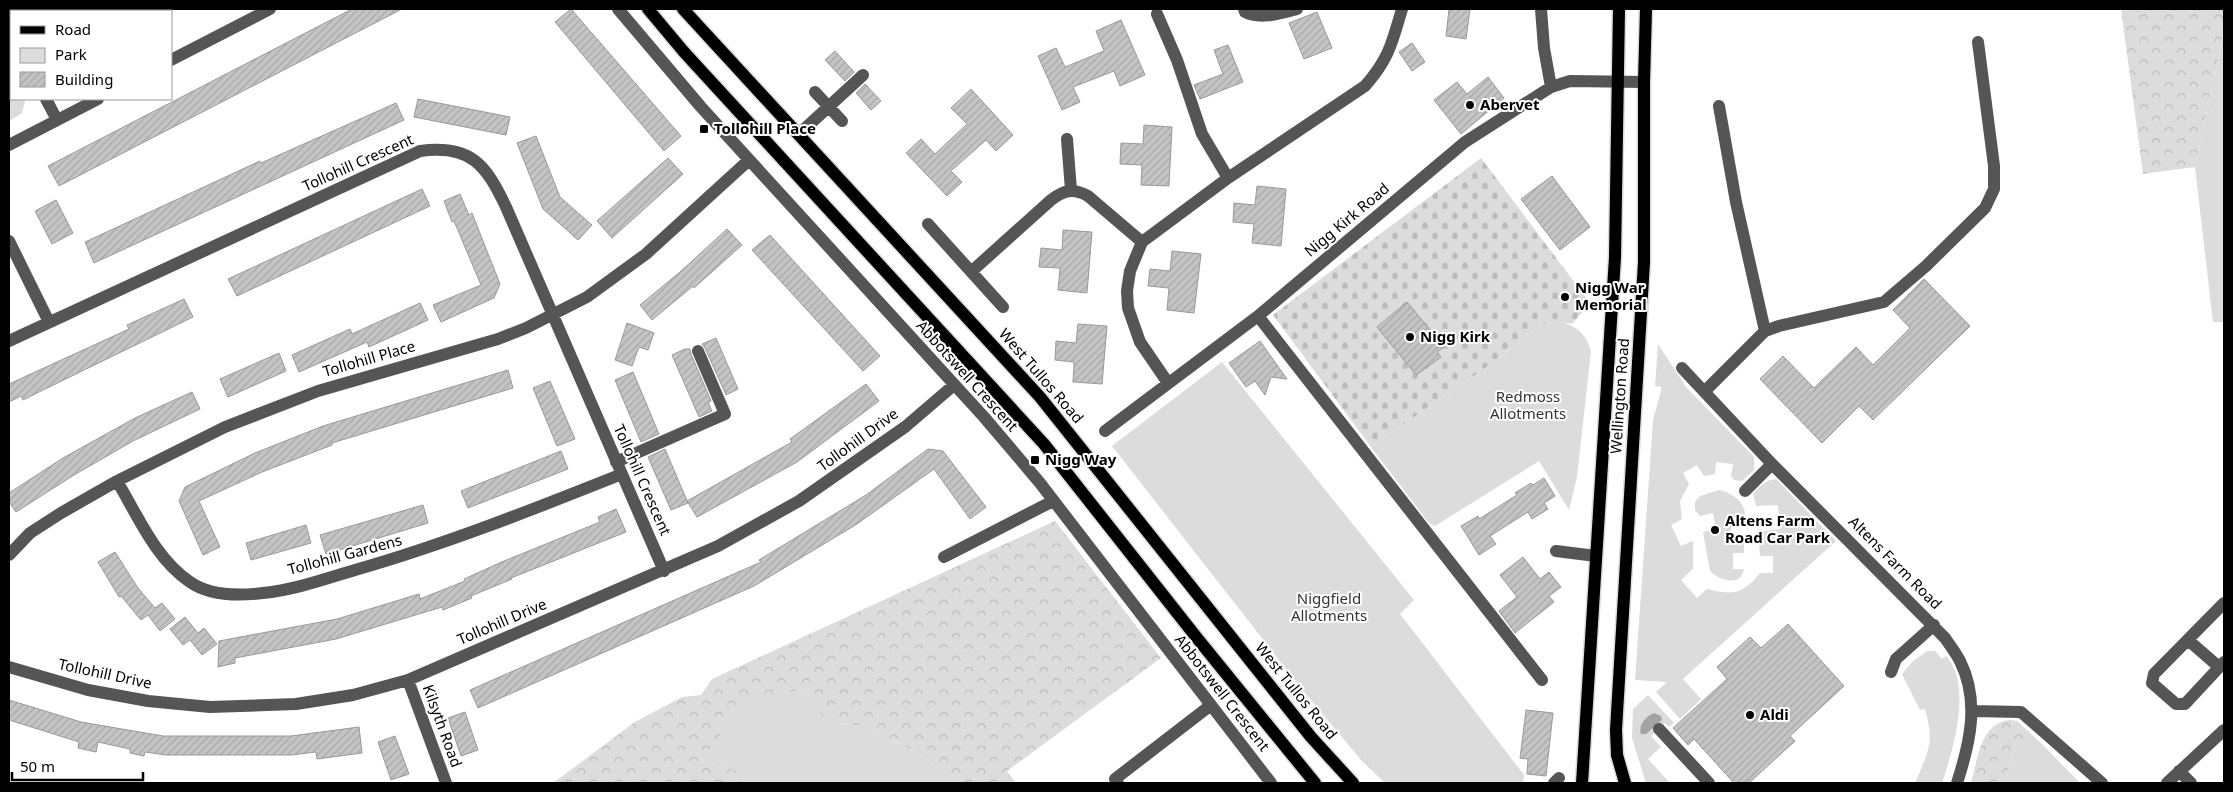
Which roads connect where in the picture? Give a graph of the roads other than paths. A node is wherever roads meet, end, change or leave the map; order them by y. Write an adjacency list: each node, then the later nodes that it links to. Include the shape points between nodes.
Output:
1 (270, 9): 13 (street)
2 (618, 9): 28 (street, Abbotswell Crescent)
3 (648, 9): 73 (main road, via 1044,444)
4 (683, 9): 25 (main road, West Tullos Road)
5 (1244, 9): 6 (street, via 1251,15 1263,16)
6 (1297, 9)
7 (1402, 9): 29 (street, via 1389,54 1365,86)
8 (1541, 9): 17 (street)
9 (1619, 9): 15 (main road, Wellington Road)
10 (1646, 9): 16 (main road, Wellington Road)
11 (1157, 14): 29 (street, via 1177,60 1202,134)
12 (1978, 42): 39 (street, via 1994,166 1994,189 1985,208 1884,302 1779,326)
13 (172, 59)
14 (863, 75): 22 (street)
15 (1618, 80): 16 (street, Nigg Kirk Road); 17 (street, Nigg Kirk Road, via 1570,81); 54 (main road, Wellington Road, via 1614,266)
16 (1644, 82): 76 (main road, Wellington Road, via 1643,291 1616,730 1617,754)
17 (1551, 87): 37 (street, Nigg Kirk Road, via 1465,142)
18 (814, 92): 22 (street)
19 (47, 100): 23 (street)
20 (96, 100): 23 (street)
21 (1719, 106): 39 (street, via 1736,202)
22 (829, 107): 24 (street); 25 (street)
23 (57, 120): 27 (street)
24 (842, 121)
25 (799, 134): 74 (main road, West Tullos Road, via 1040,397 1311,737)
26 (1067, 139): 30 (street)
27 (9, 145)
28 (749, 160): 36 (street, Tollohill Place, via 646,254 587,297); 44 (street, Abbotswell Crescent)
29 (1228, 178): 33 (street)
30 (1071, 190): 33 (street, via 1088,196); 34 (street, via 1061,192 1051,200)
31 (928, 224): 34 (street)
32 (9, 241): 38 (street)
33 (1142, 242): 43 (street, via 1130,271 1128,308 1140,342)
34 (972, 271): 35 (street)
35 (1003, 307)
36 (553, 314): 38 (street, Tollohill Crescent, via 493,179 477,161 464,154 434,149 420,151); 48 (street, Tollohill Crescent); 49 (street, Tollohill Place, via 526,328 465,350 318,391 225,427)
37 (1258, 316): 43 (street, Nigg Kirk Road); 64 (street)
38 (49, 322): 40 (street, Tollohill Crescent)
39 (1766, 332): 45 (street)
40 (9, 342)
41 (698, 351): 48 (street, Tollohill Gardens, via 725,414)
42 (1682, 368): 45 (street, Altens Farm Road)
43 (1168, 383): 46 (street, Nigg Kirk Road)
44 (954, 385): 51 (street, Abbotswell Crescent, via 984,416); 56 (street, Tollohill Drive, via 905,426 800,501)
45 (1704, 390): 47 (street, Altens Farm Road)
46 (1105, 431)
47 (1772, 464): 50 (street); 58 (street, Altens Farm Road)
48 (619, 468): 49 (street, Tollohill Gardens, via 458,539 304,585 233,595 190,582 171,565 154,545); 56 (street, Tollohill Crescent)
49 (117, 481): 53 (street, Tollohill Place, via 30,533)
50 (1745, 491)
51 (1053, 501): 55 (street); 65 (street, Abbotswell Crescent)
52 (1556, 551): 54 (street)
53 (9, 555)
54 (1596, 556): 75 (main road, Wellington Road)
55 (944, 557)
56 (664, 571): 63 (street, Tollohill Drive)
57 (2224, 603): 59 (street)
58 (1934, 625): 62 (street, via 1896,659); 66 (street, Altens Farm Road, via 1960,661 1969,687)
59 (2188, 640): 60 (street); 60 (street, via 2154,674 2152,684 2176,704 2185,704)
60 (2222, 665)
61 (9, 667): 63 (street, Tollohill Drive, via 88,690 148,701 210,707 296,704 352,695)
62 (1891, 672)
63 (408, 680): 70 (street, Kilsyth Road)
64 (1542, 680)
65 (1211, 705): 71 (street, via 1116,779); 72 (street, Abbotswell Crescent)
66 (1972, 711): 78 (street, Altens Farm Road, via 1967,752); 79 (street, via 2021,712)
67 (1659, 729): 77 (street)
68 (2224, 730): 69 (street)
69 (2179, 771): 80 (street); 81 (street)
70 (446, 783)
71 (1118, 783)
72 (1271, 783)
73 (1315, 783)
74 (1353, 783)
75 (1582, 783)
76 (1625, 783)
77 (1709, 783)
78 (1957, 783)
79 (2102, 783)
80 (2168, 783)
81 (2191, 783)

